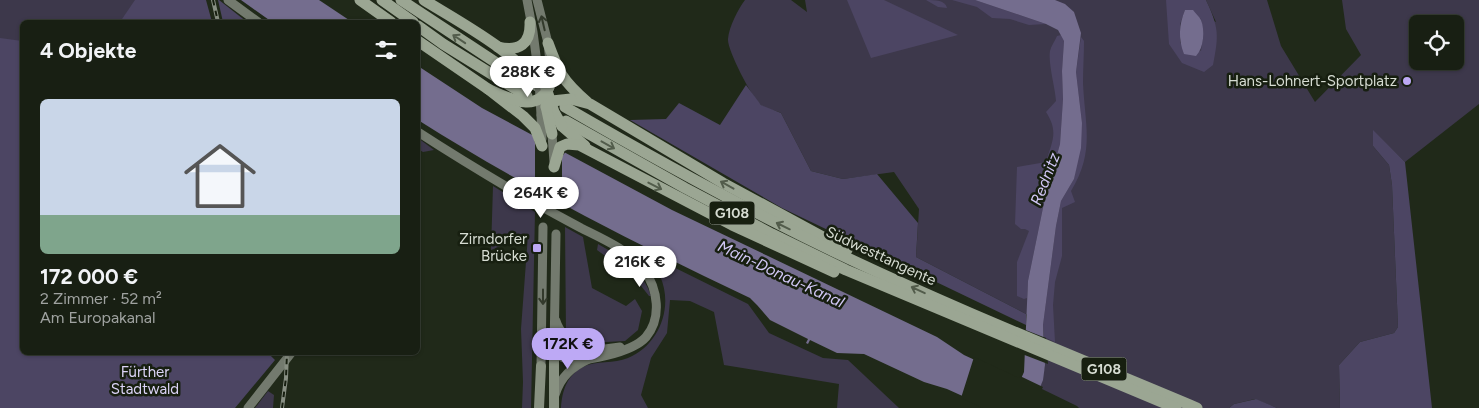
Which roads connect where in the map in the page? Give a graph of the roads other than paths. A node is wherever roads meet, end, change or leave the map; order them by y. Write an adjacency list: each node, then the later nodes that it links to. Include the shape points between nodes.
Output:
1 (228, 0): 8 (main road)
2 (360, 0): 9 (highway)
3 (382, 0): 10 (highway)
4 (401, 0): 18 (highway, one-way to 4)
5 (424, 0): 15 (highway)
6 (527, 0): 11 (main road)
7 (537, 0): 14 (main road, one-way to 7)
8 (255, 20)
9 (388, 20)
10 (410, 20)
11 (530, 22): 15 (highway, via 529,36 522,45 509,49); 16 (main road)
12 (420, 27): 19 (highway)
13 (420, 42): 17 (highway)
14 (548, 43): 18 (main road); 21 (highway, via 560,74)
15 (496, 46): 18 (highway, via 518,64)
16 (538, 66): 18 (highway)
17 (487, 88): 18 (highway, bridge, via 521,102 536,101); 25 (highway, bridge, via 526,118 538,133)
18 (544, 93): 20 (highway, bridge); 24 (highway, bridge); 25 (main road); 26 (highway, bridge, via 562,126)
19 (527, 96)
20 (568, 103): 21 (highway); 30 (highway, Südwesttangente / G108, one-way to 20, via 682,173)
21 (590, 104): 30 (highway, one-way to 21, via 850,251 723,183)
22 (566, 121): 31 (highway, Südwesttangente / G108, one-way to 31, via 764,229)
23 (420, 133): 35 (main road, via 604,240 633,259 643,270 656,298 656,319 646,337 612,354)
24 (552, 134): 27 (main road)
25 (542, 146)
26 (590, 150): 27 (highway, via 573,144 563,145); 31 (highway, one-way to 31, via 732,226 871,288)
27 (554, 167)
28 (543, 228): 37 (main road, one-way to 37)
29 (556, 234): 32 (main road)
30 (874, 270): 33 (highway, Südwesttangente / G108, one-way to 30)
31 (904, 295): 33 (highway, Südwesttangente / G108)
32 (556, 318): 34 (main road); 35 (main road, via 564,335)
33 (1010, 334): 41 (highway, Südwesttangente / G108); 42 (highway, Südwesttangente / G108)
34 (554, 351): 35 (main road, via 564,358); 37 (main road, via 544,358); 38 (main road)
35 (591, 354): 38 (main road, via 567,372)
36 (290, 355): 39 (main road)
37 (541, 366): 40 (main road)
38 (554, 403)
39 (248, 408)
40 (539, 408)
41 (1176, 408)
42 (1197, 408)

